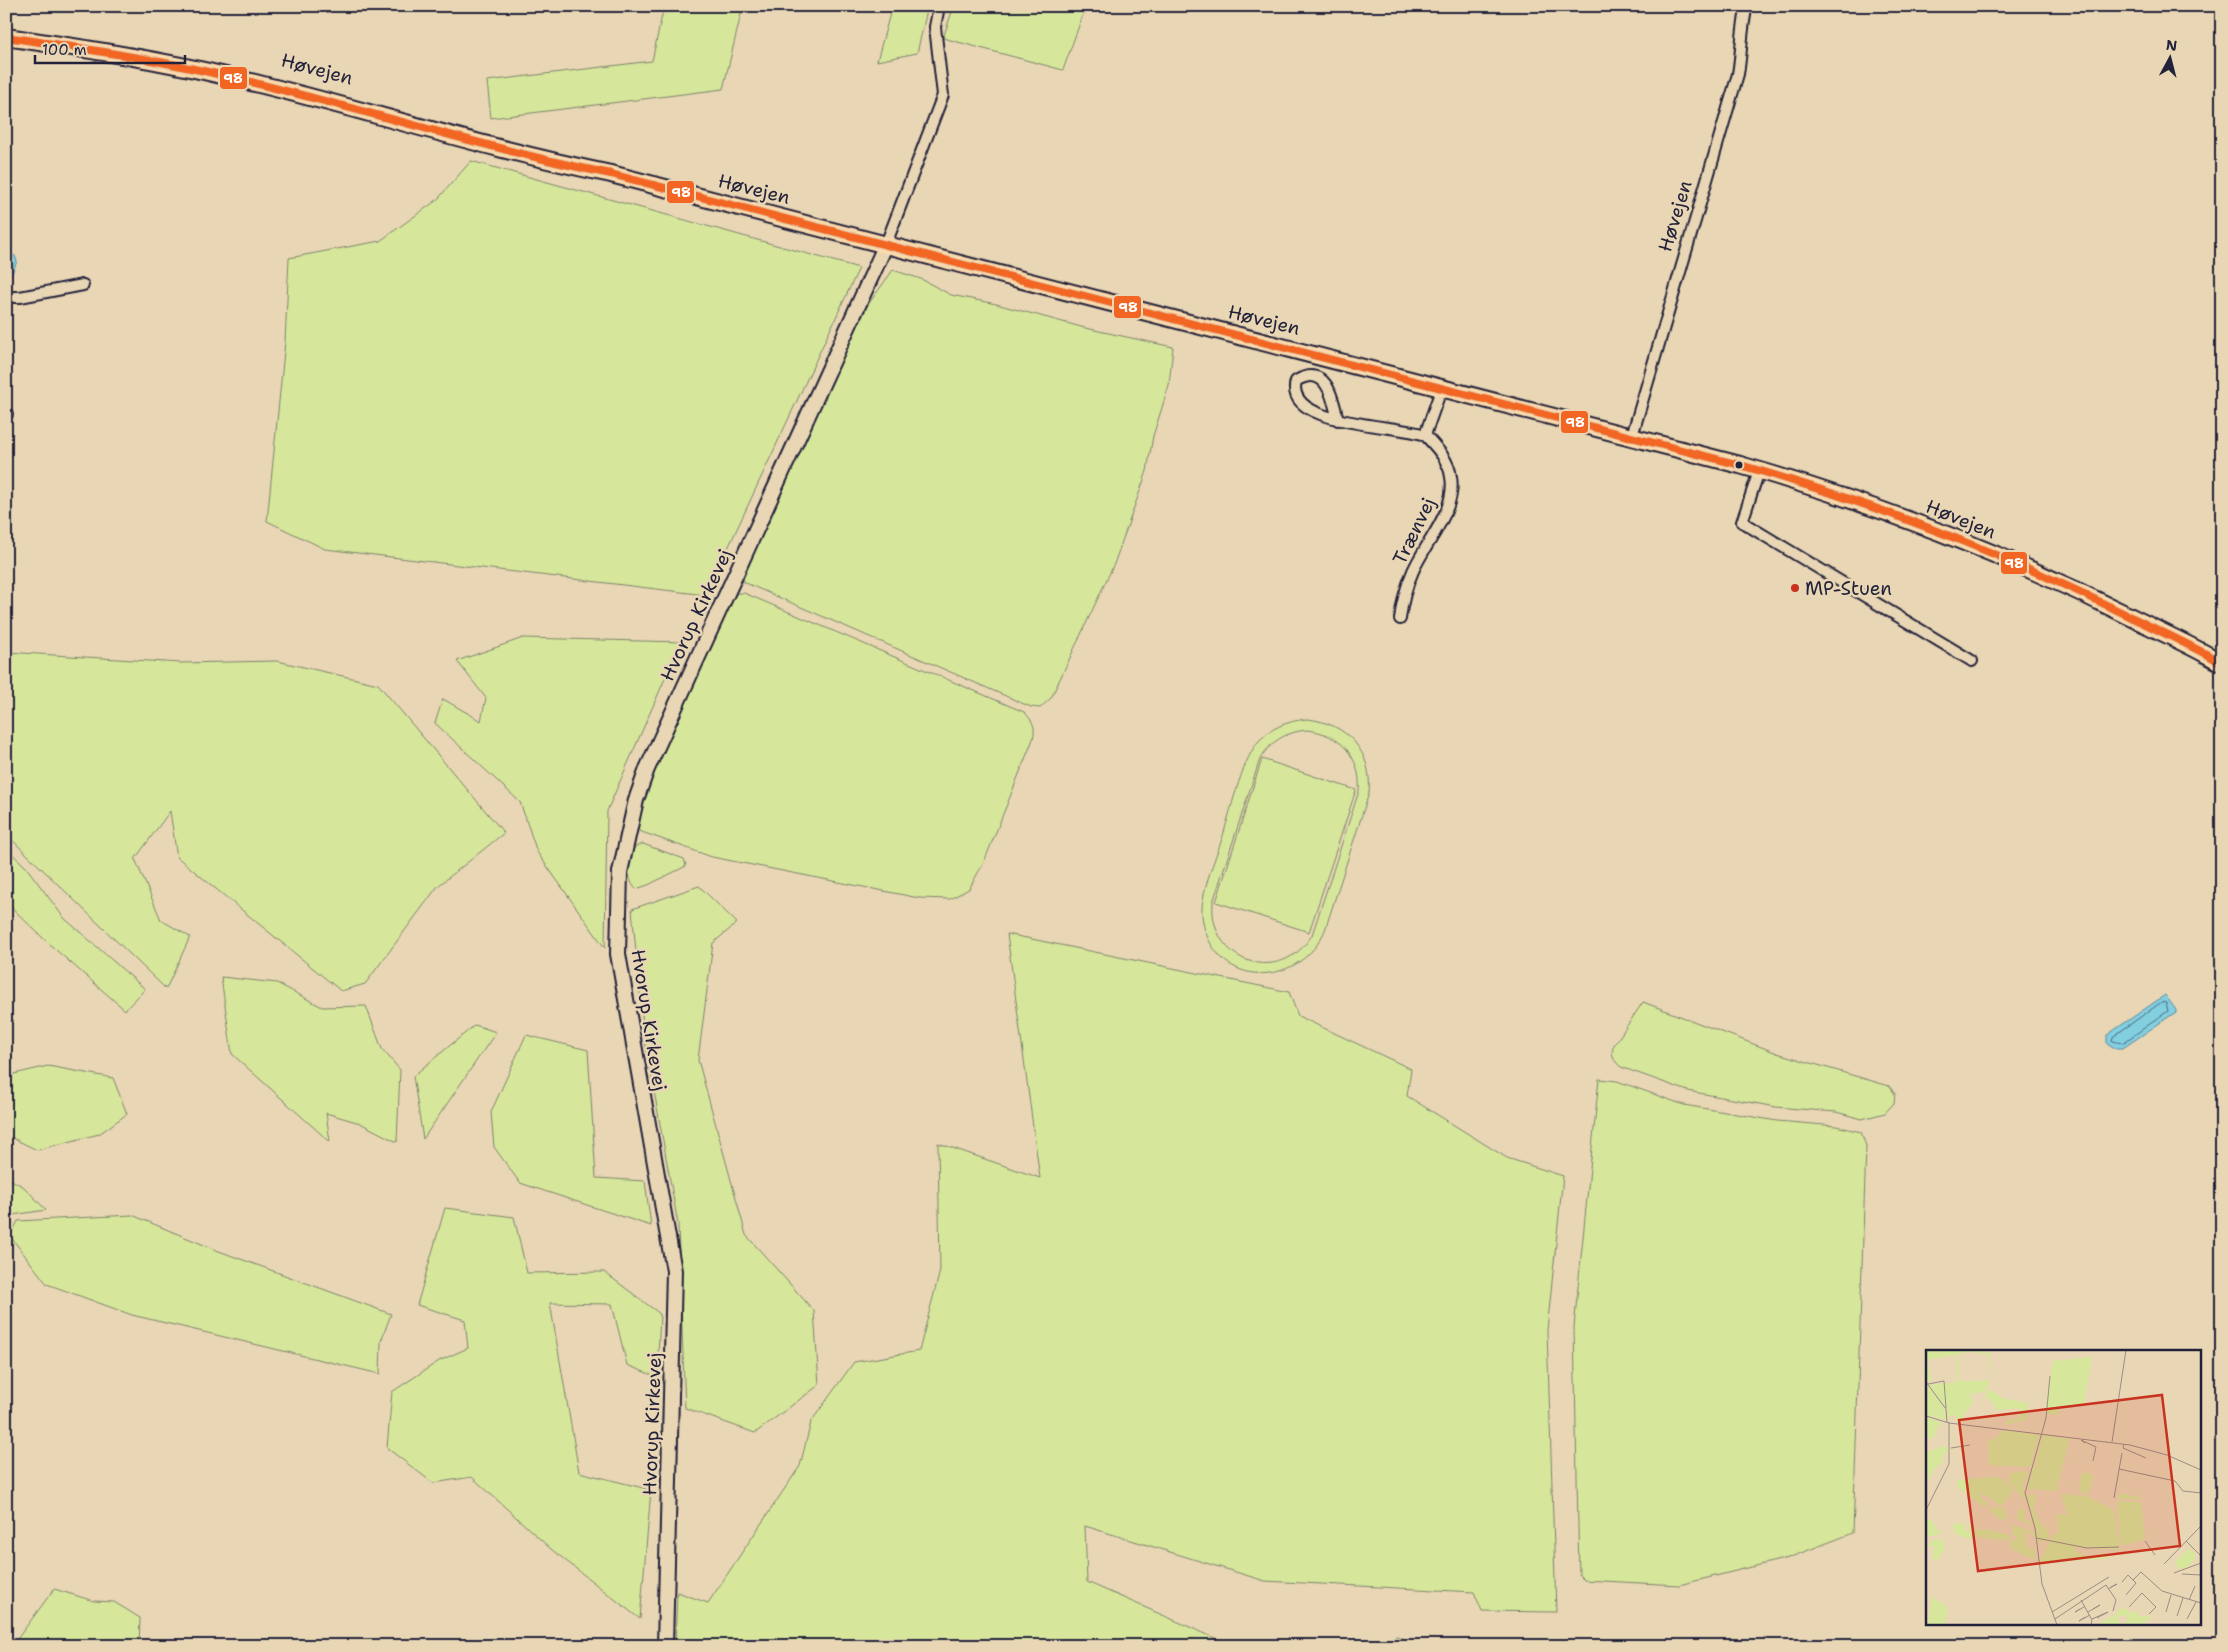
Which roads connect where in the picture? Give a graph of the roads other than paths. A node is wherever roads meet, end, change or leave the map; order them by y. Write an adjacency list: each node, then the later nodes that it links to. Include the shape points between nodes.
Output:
1 (939, 6): 6 (street, via 935,27 943,95)
2 (1747, 6): 12 (street, Høvejen, via 1738,74)
3 (6, 27): 5 (main road, Høvejen, via 162,52 233,68 538,150)
4 (6, 37): 5 (main road, Høvejen, via 230,77 534,158)
5 (611, 174): 6 (main road, Høvejen)
6 (886, 244): 9 (main road, Høvejen); 17 (street, Hvorup Kirkevej, via 647,769 636,800 620,872 619,966 674,1270)
7 (83, 285): 8 (street)
8 (6, 297)
9 (1442, 387): 11 (street); 12 (main road, Høvejen)
10 (1338, 420): 10 (street, via 1304,407 1294,389 1296,381 1304,377 1327,384); 11 (street)
11 (1425, 435): 14 (street, Trænvej, via 1446,461 1452,477 1451,494 1446,510 1413,570 1402,600)
12 (1632, 436): 13 (main road, Høvejen)
13 (1759, 470): 15 (street, via 1742,522); 16 (main road, Høvejen, via 1897,515 1987,550 2081,592)
14 (1400, 619)
15 (1972, 661)
16 (2222, 663)
17 (665, 1646)

